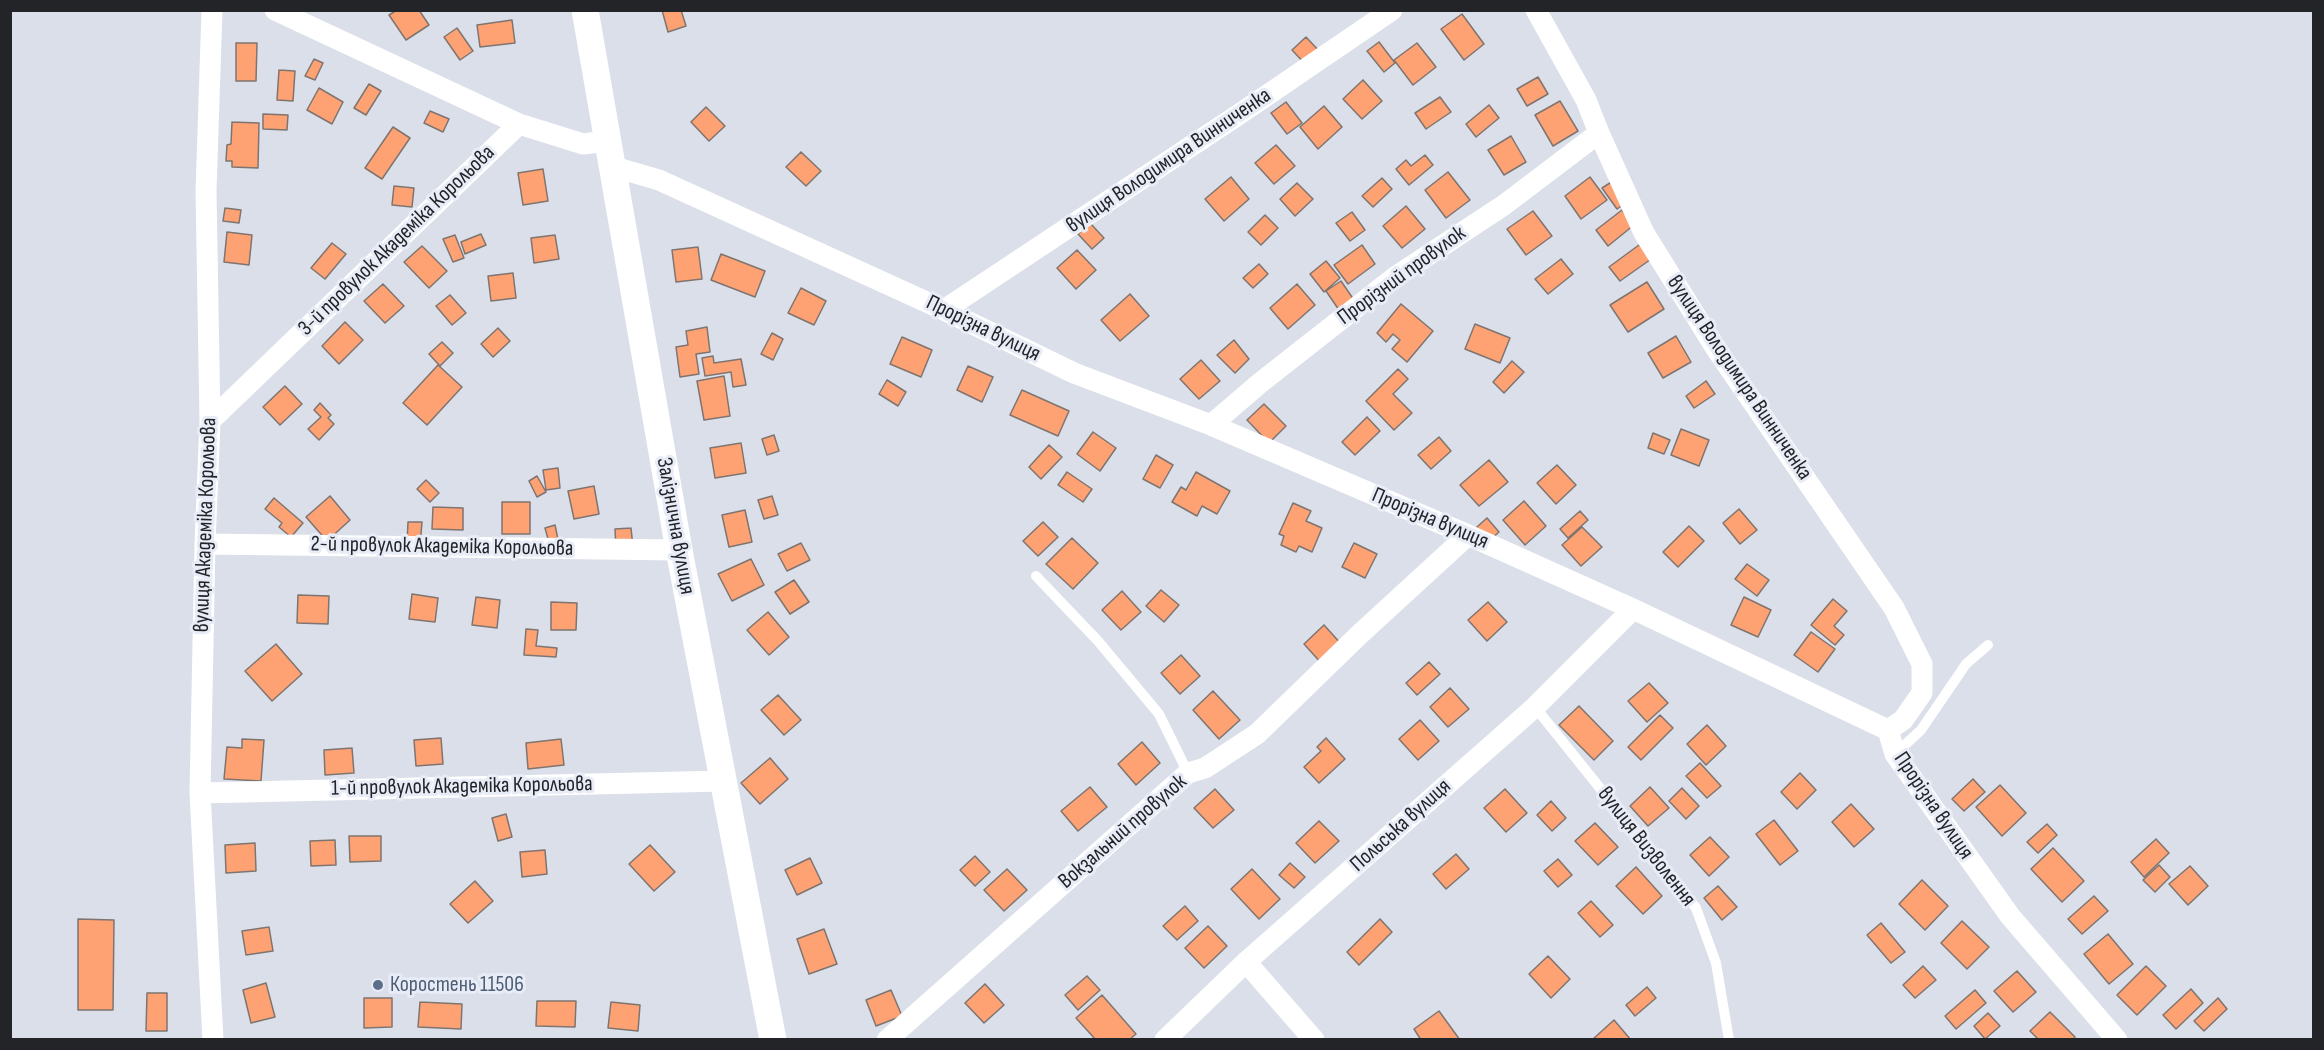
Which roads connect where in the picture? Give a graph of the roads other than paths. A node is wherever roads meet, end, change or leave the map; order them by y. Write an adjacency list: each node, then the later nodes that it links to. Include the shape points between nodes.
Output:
1 (212, 10): 10 (street, вулиця Академіка Корольова, via 206,191)
2 (275, 10): 6 (street)
3 (585, 10): 8 (street, Залізнична вулиця)
4 (1392, 10): 9 (street, вулиця Володимира Винниченка)
5 (1536, 10): 7 (street, вулиця Володимира Винниченка, via 1586,100)
6 (519, 124): 8 (street); 10 (street, 3-й провулок Академіка Корольова)
7 (1599, 133): 11 (street, Прорізний провулок, via 1504,205 1395,278); 19 (street, вулиця Володимира Винниченка, via 1644,233 1714,347 1894,608 1922,664 1922,693 1903,720)
8 (609, 154): 9 (street, Прорізна вулиця); 14 (street, Залізнична вулиця)
9 (944, 310): 11 (street, Прорізна вулиця, via 1074,374)
10 (210, 421): 13 (street, вулиця Академіка Корольова)
11 (1211, 425): 12 (street, Прорізна вулиця)
12 (1468, 535): 16 (street, Прорізна вулиця); 21 (street, Вокзальний провулок, via 1257,734 1205,768)
13 (205, 544): 14 (street, 2-й провулок Академіка Корольова); 23 (street, вулиця Академіка Корольова)
14 (679, 550): 22 (street, Залізнична вулиця)
15 (1035, 576): 21 (lane, via 1098,641 1159,714)
16 (1634, 609): 18 (street, Польська вулиця); 19 (street, Прорізна вулиця)
17 (1988, 645): 20 (lane, via 1966,664 1921,730)
18 (1535, 707): 24 (street, Польська вулиця); 30 (lane, вулиця Визволення, via 1696,908 1716,963)
19 (1888, 730): 20 (street, Прорізна вулиця)
20 (1895, 754): 31 (street, Прорізна вулиця, via 2010,916)
21 (1188, 773): 27 (street, Вокзальний провулок)
22 (724, 781): 23 (street, 1-й провулок Академіка Корольова); 26 (street, Залізнична вулиця)
23 (200, 793): 25 (street, вулиця Академіка Корольова)
24 (1246, 962): 28 (street, Польська вулиця); 29 (street)
25 (213, 1040)
26 (773, 1040)
27 (887, 1040)
28 (1165, 1040)
29 (1314, 1040)
30 (1729, 1040)
31 (2117, 1040)

